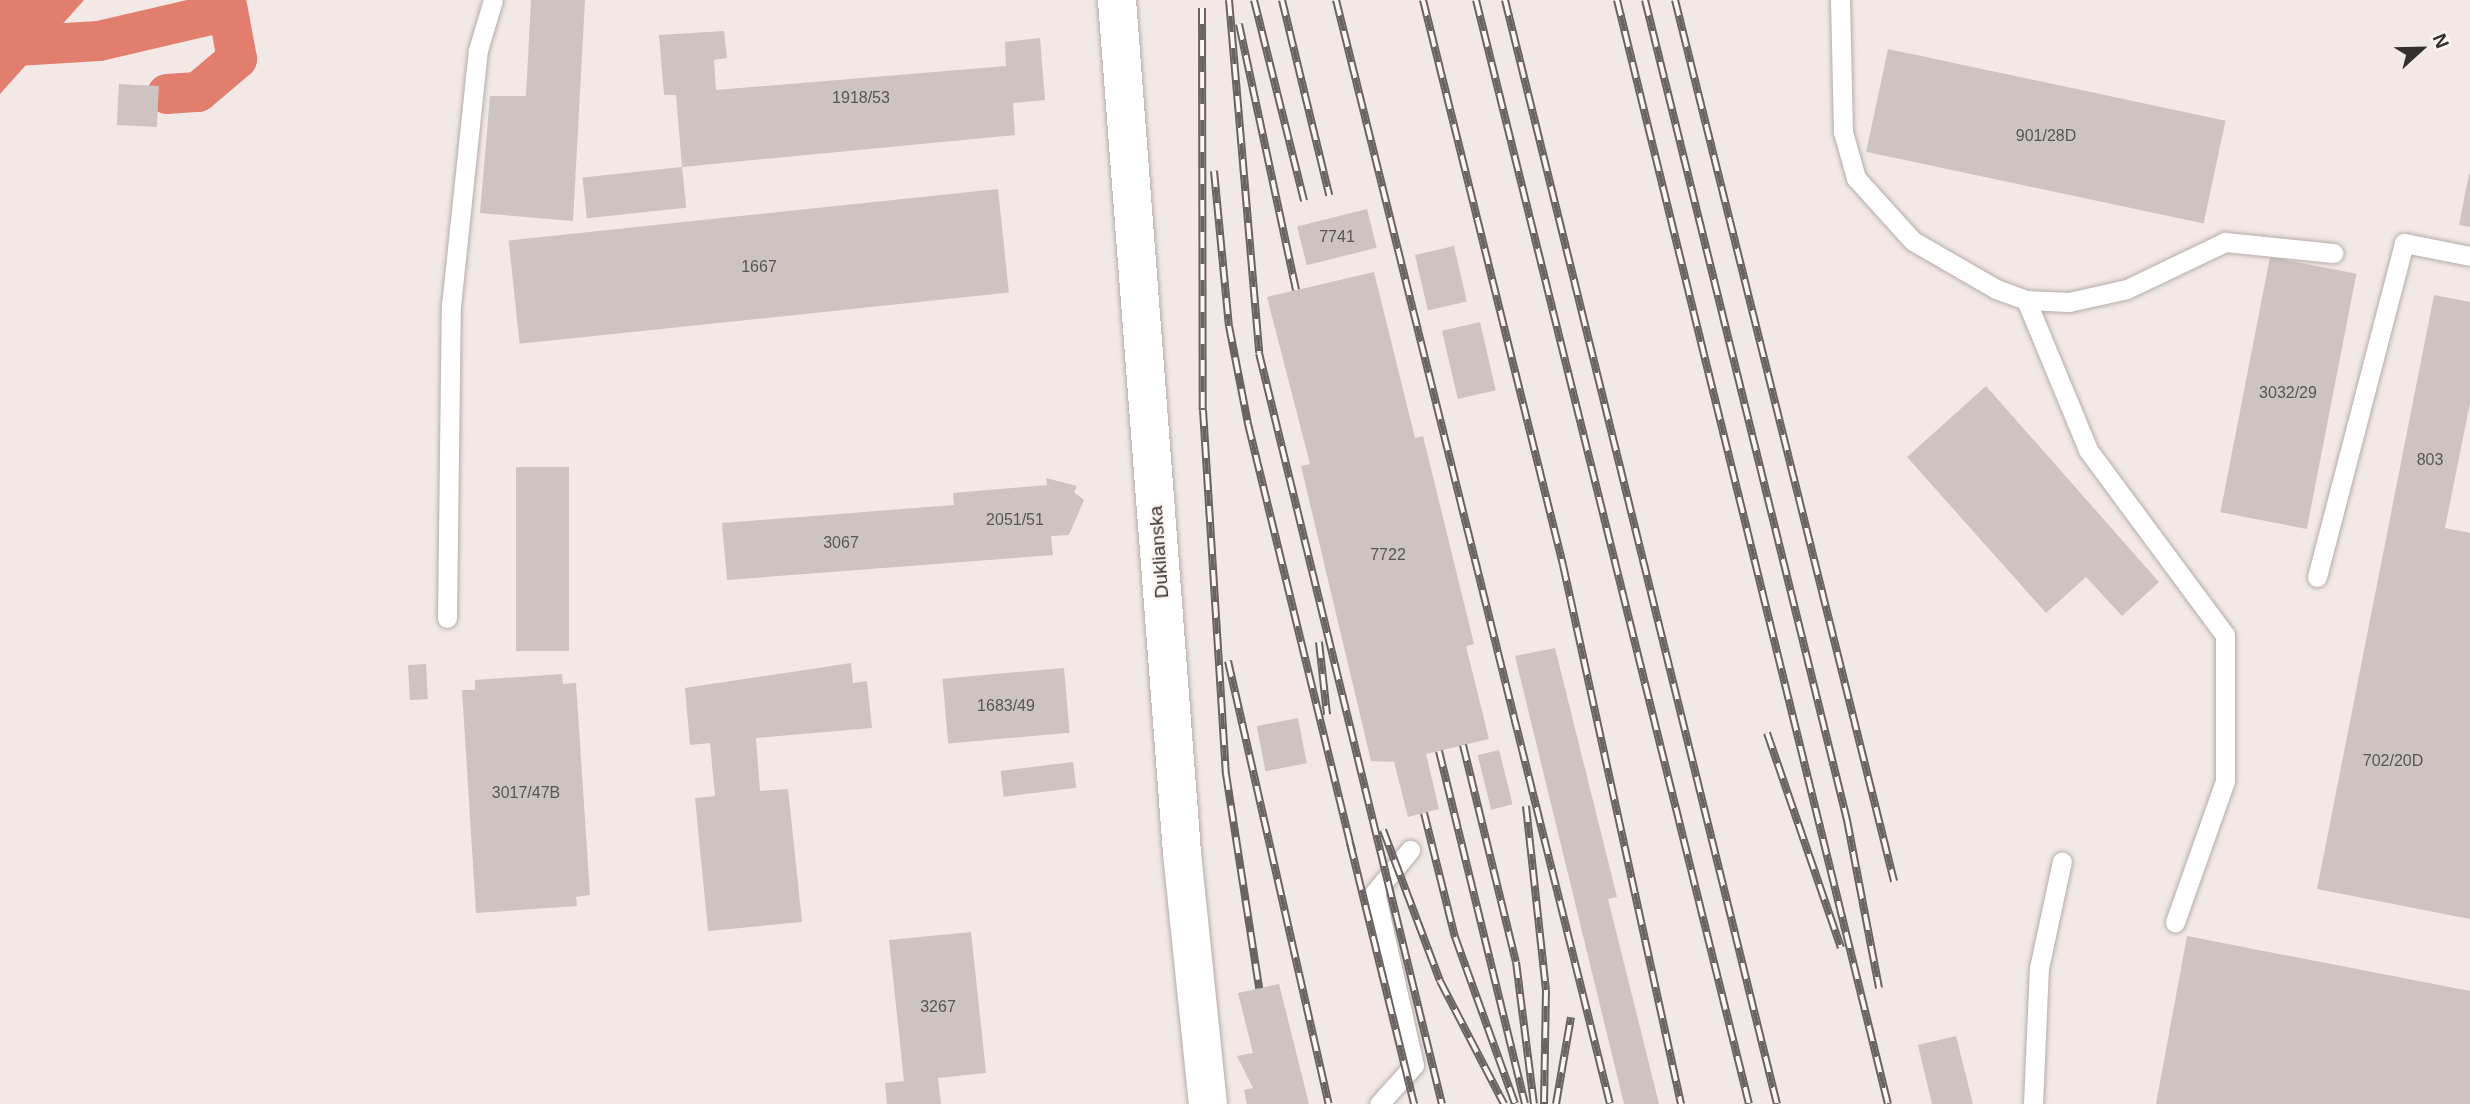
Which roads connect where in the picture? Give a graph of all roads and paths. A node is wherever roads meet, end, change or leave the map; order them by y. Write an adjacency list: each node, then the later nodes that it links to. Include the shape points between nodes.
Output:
1 (493, 0): 8 (lane, via 478,50 451,306)
2 (1116, 0): 12 (street, Duklianska, via 1182,853)
3 (1840, 0): 6 (lane, via 1843,132 1856,178 1913,241)
4 (2333, 254): 6 (lane, via 2225,242 2127,289 2069,302)
5 (2470, 256): 7 (lane, via 2404,243)
6 (2026, 300): 11 (lane, via 2088,450 2225,635 2225,781)
7 (2316, 577)
8 (447, 618)
9 (1410, 850): 13 (lane, via 1375,892 1414,1065)
10 (2062, 861): 14 (lane, via 2039,968)
11 (2175, 922)
12 (1208, 1104)
13 (1379, 1104)
14 (2033, 1104)

